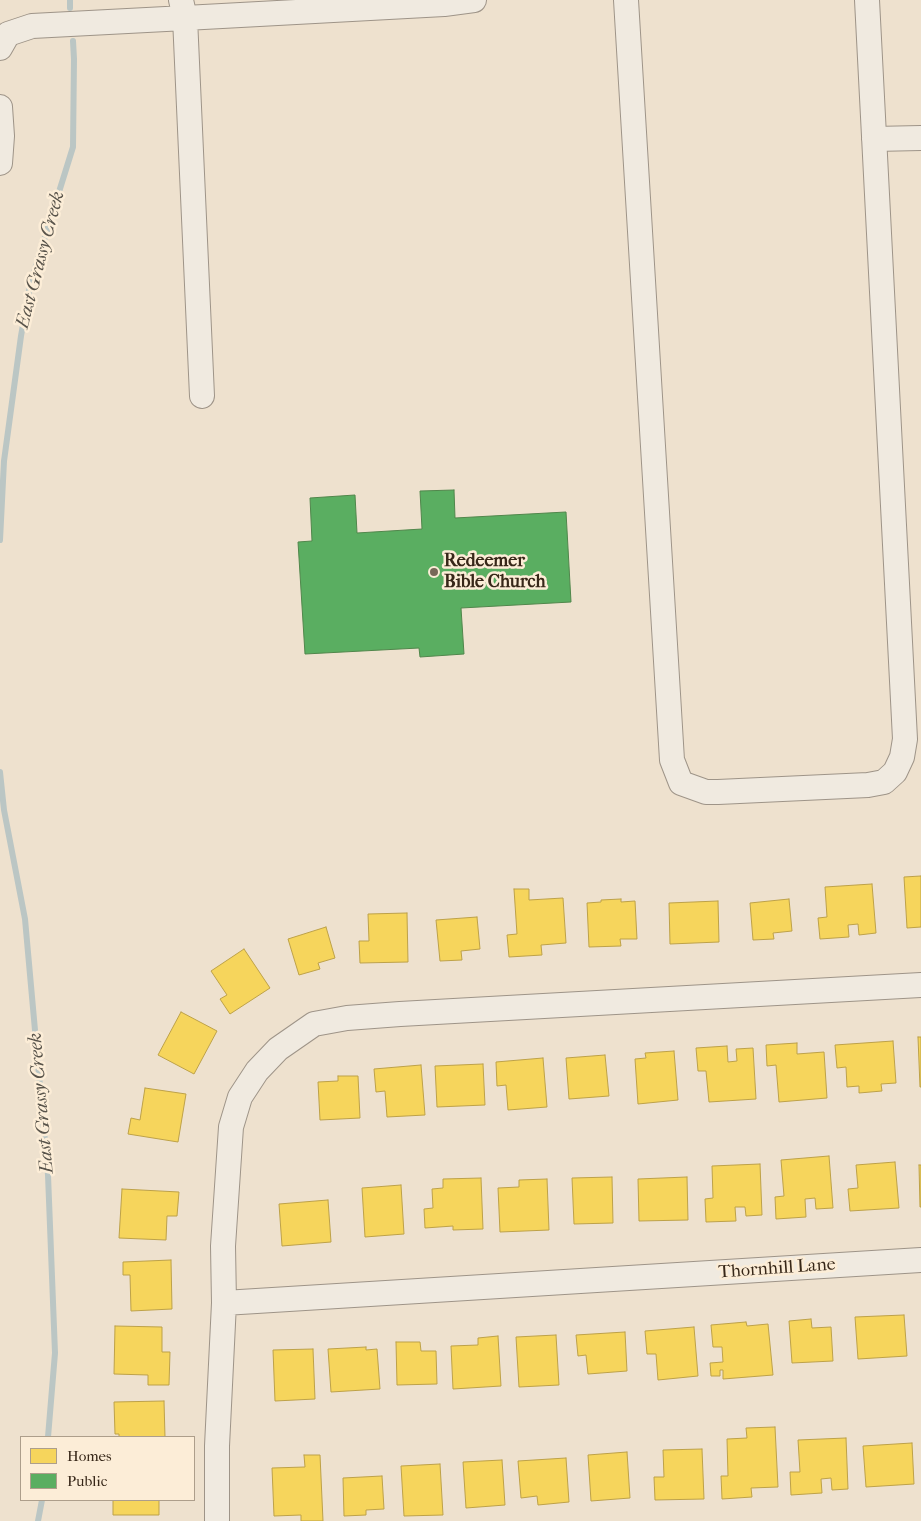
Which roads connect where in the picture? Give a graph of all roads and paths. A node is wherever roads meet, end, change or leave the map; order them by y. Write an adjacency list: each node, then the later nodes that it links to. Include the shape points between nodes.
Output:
1 (474, 0): 4 (street, via 444,4)
2 (626, 0): 11 (street, via 675,769 682,782 706,792 868,784 884,782)
3 (867, 0): 8 (street)
4 (183, 9): 5 (street, via 32,26 8,34); 10 (street)
5 (0, 48)
6 (0, 107): 9 (street)
7 (921, 138): 8 (street)
8 (874, 139): 11 (street, via 905,739)
9 (0, 163)
10 (202, 396)
11 (912, 757)
12 (921, 985): 14 (street, via 383,1015 314,1024 278,1049 257,1071 240,1097 231,1126 223,1246)
13 (921, 1260): 14 (street, Thornhill Lane)
14 (224, 1303): 15 (street)
15 (217, 1521)

